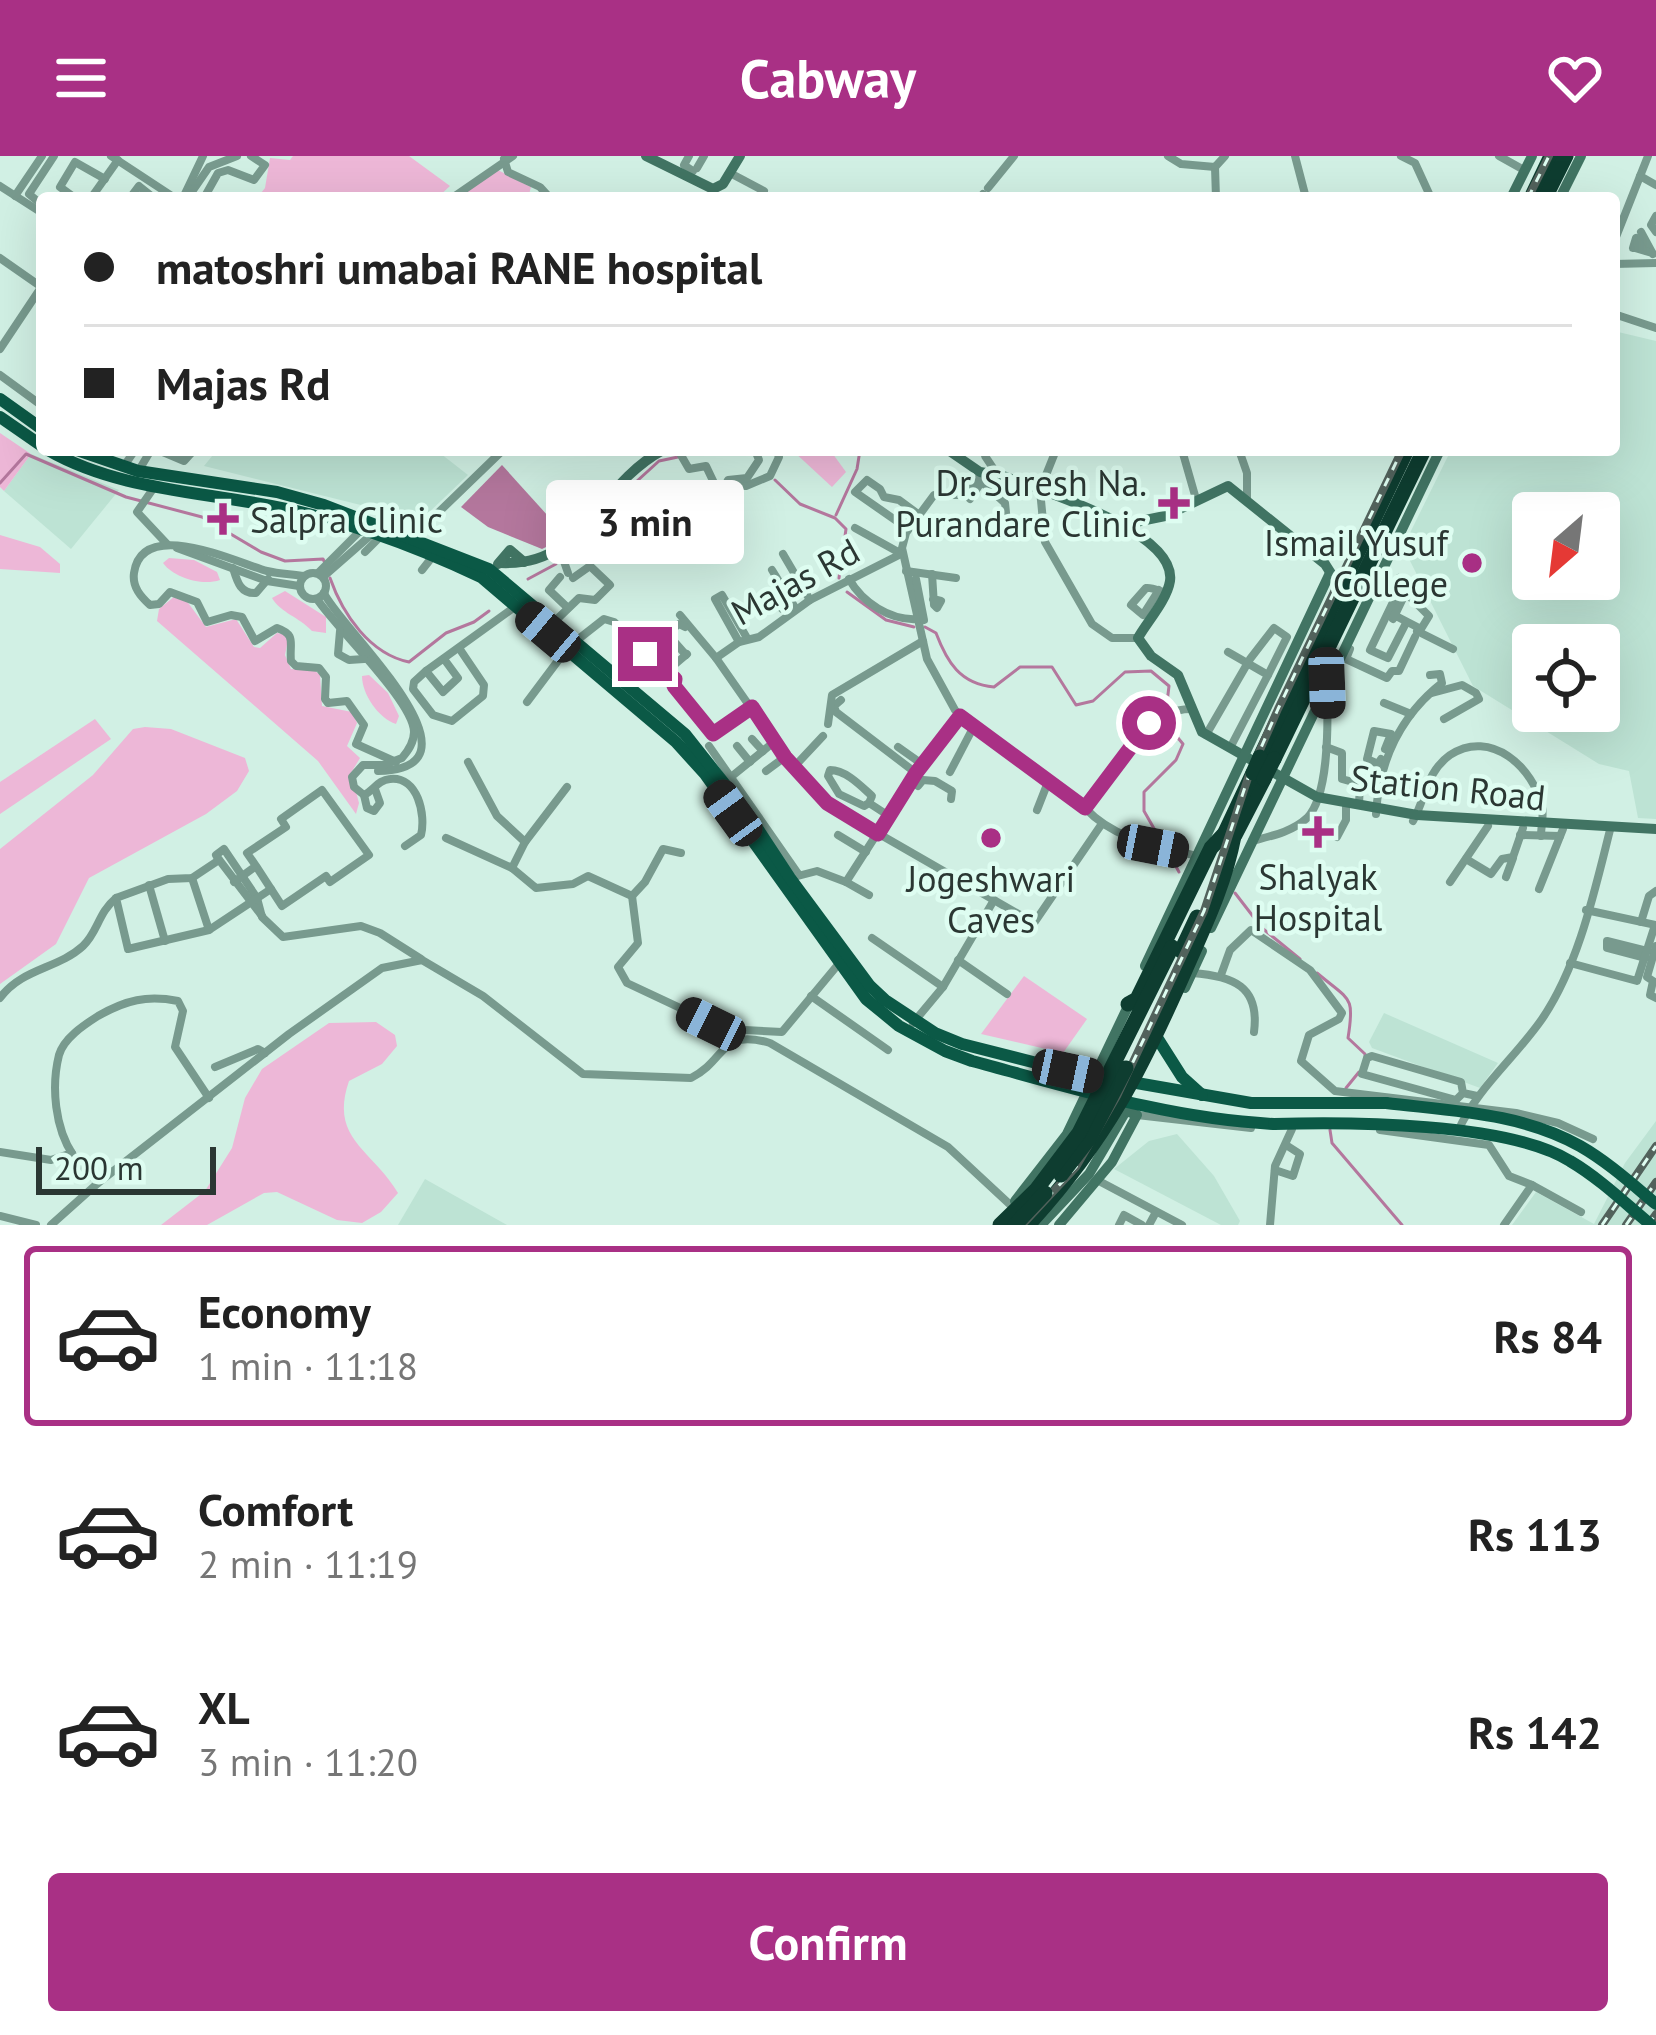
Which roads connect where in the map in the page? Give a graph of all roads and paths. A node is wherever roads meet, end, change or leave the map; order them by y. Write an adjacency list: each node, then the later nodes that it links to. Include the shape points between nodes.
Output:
1 (42, 156): 52 (street)
2 (54, 156): 53 (street, via 29,195)
3 (203, 156): 25 (street)
4 (226, 156): 25 (street)
5 (237, 156): 40 (street, via 203,173)
6 (251, 156): 41 (street, via 265,165 259,177 228,170)
7 (646, 156): 29 (street)
8 (688, 156): 29 (street, via 685,166)
9 (704, 156): 29 (street)
10 (740, 156): 30 (street)
11 (1014, 156): 44 (street)
12 (1168, 156): 26 (street)
13 (1225, 156): 26 (street)
14 (1295, 156): 46 (street)
15 (1401, 156): 24 (street)
16 (1499, 156): 28 (street)
17 (1532, 156): 28 (street)
18 (1551, 156): 49 (highway)
19 (1566, 156): 50 (highway)
20 (1581, 156): 51 (street)
21 (1648, 156): 31 (street)
22 (114, 157): 27 (street); 32 (street); 38 (street)
23 (507, 157): 42 (street); 43 (street, via 508,172)
24 (1417, 159): 47 (street)
25 (199, 167): 39 (street)
26 (1215, 167): 45 (street)
27 (100, 168)
28 (1525, 170): 48 (street)
29 (694, 173): 30 (street, via 713,190)
30 (730, 173): 35 (street)
31 (1640, 176): 33 (street); 56 (street)
32 (105, 178): 36 (street, via 75,162 60,187); 37 (street)
33 (1656, 185)
34 (0, 186): 52 (street)
35 (764, 191)
36 (67, 192)
37 (95, 192)
38 (170, 192)
39 (184, 192)
40 (191, 192)
41 (207, 192)
42 (460, 192)
43 (545, 192)
44 (988, 192)
45 (1216, 192)
46 (1304, 192)
47 (1429, 192)
48 (1514, 192)
49 (1534, 192)
50 (1548, 192)
51 (1563, 192)
52 (15, 196): 54 (street)
53 (36, 203)
54 (36, 207)
55 (1656, 216): 57 (street)
56 (1620, 227)
57 (1656, 232)
58 (1625, 234): 59 (street, via 1638,235)
59 (1652, 257): 61 (street, via 1646,267)
60 (0, 258): 62 (street)
61 (1620, 265)
62 (36, 283)
63 (36, 294): 66 (street)
64 (1620, 316): 65 (street)
65 (1656, 328)
66 (0, 349)
67 (0, 376): 69 (street)
68 (0, 399): 71 (main road)
69 (36, 401)
70 (0, 417): 72 (main road)
71 (36, 422)
72 (36, 442)
73 (59, 456): 94 (main road)
74 (94, 456): 90 (main road)
75 (134, 456): 90 (street)
76 (147, 456): 90 (street)
77 (497, 456): 103 (street)
78 (654, 456): 105 (street, via 622,478)
79 (681, 456): 92 (street, via 689,469 705,465)
80 (757, 456): 92 (street, via 747,478)
81 (777, 456): 92 (street, via 768,478)
82 (956, 456): 91 (street)
83 (985, 456): 91 (street)
84 (1054, 456): 93 (street)
85 (1184, 456): 96 (street)
86 (1240, 456): 97 (street)
87 (1403, 456): 119 (highway)
88 (1421, 456): 191 (highway)
89 (1437, 456): 133 (street)
90 (131, 469): 103 (main road, via 277,492)
91 (987, 479): 93 (street); 95 (street); 98 (street, via 958,495 934,495); 101 (street, via 1004,503)
92 (725, 486)
93 (1040, 490): 99 (street); 144 (street, via 1045,542 1092,624 1112,638)
94 (149, 496): 102 (main road, via 301,512); 104 (street, via 138,514)
95 (970, 499)
96 (1196, 499): 97 (street, via 1228,486); 99 (street)
97 (1247, 499): 119 (street)
98 (916, 518): 98 (street, via 867,480 855,492 898,522); 108 (street)
99 (1126, 524): 126 (street, via 1168,566 1170,585)
100 (855, 528): 108 (street)
101 (1008, 532)
102 (370, 534): 106 (street); 109 (main road); 114 (street)
103 (412, 538): 112 (main road)
104 (172, 545): 110 (street); 189 (street, via 134,573 150,605 170,592 197,602 207,622 237,614 256,640 277,628 288,632 291,661 319,668 328,704 347,701 359,714 364,725 356,744)
105 (560, 550): 112 (street); 117 (street)
106 (365, 552)
107 (783, 554): 129 (street)
108 (902, 554): 113 (street); 123 (street, Majas Rd)
109 (433, 556): 111 (street); 112 (main road)
110 (234, 564): 120 (street); 120 (street, via 248,593)
111 (422, 569)
112 (490, 570): 132 (main road); 140 (main road)
113 (906, 571): 118 (street); 131 (street)
114 (324, 572): 125 (street); 127 (street)
115 (771, 572): 135 (street)
116 (1387, 572): 133 (street)
117 (565, 574): 134 (street, via 549,590); 134 (street, via 590,566 609,587)
118 (932, 574): 121 (street); 128 (street)
119 (1332, 575): 191 (highway)
120 (269, 576): 125 (street)
121 (956, 578)
122 (1399, 578): 137 (street)
123 (849, 579): 129 (street, Majas Rd); 139 (street, via 876,607)
124 (916, 579): 131 (street)
125 (302, 581): 127 (street, via 305,597)
126 (1162, 591): 138 (street); 138 (street, via 1146,587 1131,602)
127 (320, 596): 142 (street)
128 (933, 599)
129 (810, 600): 135 (street, Majas Rd)
130 (777, 602): 135 (street)
131 (917, 603): 139 (street)
132 (516, 606): 147 (main road); 148 (street)
133 (1367, 606): 137 (street); 156 (street, via 1346,659); 161 (street)
134 (568, 608): 140 (street)
135 (794, 608): 145 (street, Majas Rd)
136 (680, 615): 154 (street)
137 (1391, 616): 141 (street); 143 (street); 143 (street, via 1408,594 1429,614); 151 (street)
138 (1146, 617): 144 (street)
139 (921, 620): 146 (street)
140 (553, 623): 147 (main road)
141 (1405, 625): 143 (street); 151 (street, via 1388,658)
142 (342, 629): 152 (street); 152 (street, via 338,654)
143 (1418, 632): 149 (street); 156 (street, via 1399,671 1384,678)
144 (1138, 638): 168 (street, Station Road, via 1178,675 1186,695)
145 (743, 640): 145 (street, via 722,595 715,599); 154 (street, Majas Rd)
146 (923, 641): 170 (street); 173 (street, via 832,695)
147 (571, 646): 157 (street, via 604,619); 164 (street); 232 (main road, via 685,734); 256 (main road, via 705,774)
148 (459, 648): 153 (street); 158 (street, via 483,696 452,721 433,715 413,689)
149 (1453, 650)
150 (1228, 652): 155 (street)
151 (1373, 652): 156 (street)
152 (367, 657): 189 (street, via 400,689 422,739)
153 (444, 658): 158 (street); 158 (street, via 458,678 443,692)
154 (716, 658): 157 (street, via 683,624 670,635 687,655); 166 (street)
155 (1247, 663): 160 (street); 160 (street, via 1271,629 1286,635); 176 (street)
156 (1365, 668)
157 (667, 670): 166 (street, via 713,734)
158 (426, 671)
159 (1430, 675): 162 (street, via 1442,680)
160 (1268, 676): 184 (street)
161 (1327, 683): 183 (street); 191 (street)
162 (1431, 692): 169 (street); 172 (street, via 1462,685 1479,699)
163 (841, 700): 196 (street, via 836,712)
164 (527, 703)
165 (1384, 703): 167 (street)
166 (752, 707): 181 (street)
167 (1395, 708): 169 (street); 171 (street)
168 (1180, 710): 176 (street, Station Road); 206 (street, via 1149,723)
169 (1411, 715): 208 (street, via 1382,764)
170 (960, 716): 175 (street); 188 (street)
171 (1390, 718)
172 (1444, 719)
173 (829, 724)
174 (761, 727): 181 (street)
175 (973, 728): 193 (street); 197 (street)
176 (1207, 735): 184 (street, Station Road)
177 (823, 736): 190 (street)
178 (752, 739): 181 (street)
179 (710, 746): 195 (street)
180 (737, 746): 186 (street)
181 (770, 747): 185 (street); 186 (street)
182 (898, 747): 188 (street)
183 (1326, 747): 203 (street); 205 (street, via 1342,753 1342,779 1360,784)
184 (1230, 748): 191 (street, Station Road)
185 (783, 758): 190 (street); 192 (street)
186 (752, 761): 195 (street)
187 (467, 762): 223 (street, via 497,816)
188 (922, 764): 196 (street)
189 (393, 765): 199 (street, via 360,771 357,781); 201 (street, via 354,770 354,787)
190 (794, 767): 218 (street, via 827,803)
191 (1263, 767): 203 (street, Station Road); 220 (highway); 227 (street)
192 (766, 771)
193 (950, 772)
194 (808, 775): 200 (street, via 830,802)
195 (731, 777): 232 (street)
196 (913, 777): 202 (street, via 918,786 935,781 952,791); 209 (street)
197 (1048, 782): 206 (street); 207 (street)
198 (567, 788): 223 (street)
199 (375, 789): 201 (street); 201 (street, via 374,811); 224 (street, via 394,779 414,792 424,826)
200 (839, 794): 204 (street); 204 (street, via 831,770 871,795)
201 (364, 795)
202 (951, 800)
203 (1317, 800): 205 (street, Station Road); 220 (street, via 1300,823)
204 (869, 803): 209 (street)
205 (1351, 806): 208 (street, Station Road); 221 (street)
206 (1085, 808): 211 (street)
207 (1037, 810)
208 (1376, 812): 210 (street, Station Road)
209 (889, 816): 218 (street)
210 (1415, 818): 212 (street, Station Road); 213 (street, Station Road); 213 (street, via 1440,765 1463,749 1487,747 1524,771 1541,803)
211 (1101, 825): 227 (street); 245 (street, via 1034,923)
212 (1488, 826): 215 (street, Station Road); 229 (street)
213 (1541, 829): 214 (street, Station Road); 215 (street, Station Road); 217 (street, Station Road)
214 (1610, 829): 216 (street, Station Road); 217 (street, Station Road); 247 (street)
215 (1521, 832): 228 (street)
216 (1656, 832)
217 (1562, 833): 240 (street)
218 (878, 834): 225 (street); 245 (street)
219 (838, 835): 225 (street)
220 (1237, 837): 253 (highway); 259 (street); 266 (highway, via 1211,848); 267 (highway)
221 (1337, 837)
222 (446, 838): 231 (street)
223 (525, 842): 231 (street)
224 (405, 845)
225 (866, 852): 236 (street)
226 (681, 853): 242 (street, via 663,849)
227 (1197, 856): 266 (street)
228 (1514, 857): 229 (street, via 1488,874); 233 (street)
229 (1466, 859): 237 (street)
230 (256, 866): 235 (street); 239 (street); 239 (street, via 247,853 322,790 369,855 282,906)
231 (512, 868): 242 (street, via 536,888 588,876)
232 (795, 877): 236 (street, via 817,871); 256 (main road)
233 (1506, 877)
234 (192, 878): 235 (street, via 224,849); 238 (street); 250 (street)
235 (238, 879): 246 (street)
236 (846, 882): 243 (street)
237 (1450, 882)
238 (149, 885): 244 (street); 252 (street)
239 (271, 889): 246 (street)
240 (1539, 890)
241 (1656, 891): 248 (street)
242 (632, 896): 263 (street, via 638,943 618,967 627,983 741,1032 782,1032)
243 (869, 896)
244 (116, 898): 252 (street, via 128,949); 264 (street, via 83,946 28,972)
245 (994, 900): 257 (street)
246 (253, 901): 250 (street); 255 (street, via 289,938 371,928)
247 (1586, 910): 248 (street); 258 (street)
248 (1641, 922): 249 (street)
249 (1656, 925): 254 (street)
250 (209, 931): 252 (street)
251 (872, 938): 261 (street)
252 (165, 940)
253 (1177, 949): 305 (highway, bridge, via 1079,1133); 306 (highway, bridge, via 1089,1138)
254 (1652, 952): 258 (street, via 1635,981); 265 (street, via 1646,977)
255 (422, 960): 272 (street, via 382,968); 297 (street, via 594,1077 691,1078 733,1040 770,1043 948,1147)
256 (842, 960): 263 (street); 268 (main road)
257 (958, 960): 261 (street); 262 (street)
258 (1570, 963): 279 (street, via 1546,1013)
259 (1192, 973): 260 (street); 267 (street)
260 (1221, 975): 269 (street, via 1256,1007); 281 (street, via 1230,950 1254,931 1310,970 1342,1013 1309,1035 1300,1056 1322,1082 1335,1091)
261 (943, 987): 268 (street)
262 (1006, 994)
263 (811, 996): 271 (street)
264 (0, 998)
265 (1656, 998)
266 (1129, 1004): 274 (street)
267 (1170, 1013): 270 (highway)
268 (912, 1025): 274 (main road); 276 (main road, via 973,1061)
269 (1254, 1032)
270 (1156, 1036): 275 (highway); 278 (main road)
271 (888, 1050)
272 (265, 1053): 273 (street); 280 (street)
273 (215, 1067)
274 (1096, 1077): 275 (main road); 276 (street)
275 (1133, 1083): 278 (main road); 282 (highway)
276 (1089, 1093): 282 (main road); 297 (street)
277 (1463, 1094): 277 (street, via 1456,1100 1362,1074 1372,1056 1461,1082); 279 (street)
278 (1203, 1096): 296 (main road, bridge, via 1386,1102 1517,1121 1579,1145)
279 (1478, 1096): 281 (street)
280 (209, 1098): 290 (street, via 175,1047 178,1000 121,1003 81,1026 60,1052 56,1104); 293 (street)
281 (1471, 1106): 285 (street); 286 (street, via 1552,1121)
282 (1127, 1109): 283 (main road); 292 (street, via 1112,1162); 301 (highway)
283 (1267, 1125): 284 (street); 313 (main road, bridge, via 1391,1124 1529,1145 1571,1161)
284 (1292, 1129): 285 (street); 287 (street)
285 (1455, 1138): 288 (street)
286 (1593, 1139)
287 (1286, 1144): 291 (street); 291 (street, via 1300,1154 1293,1176)
288 (1489, 1144): 294 (street, via 1509,1176); 295 (street, via 1564,1160)
289 (0, 1152): 290 (street, via 51,1160)
290 (72, 1153): 293 (street)
291 (1275, 1170): 311 (street)
292 (1097, 1180): 298 (street); 307 (street)
293 (98, 1184): 303 (street)
294 (1532, 1185): 299 (street); 312 (street)
295 (1600, 1187)
296 (1656, 1204)
297 (1011, 1205): 301 (street); 304 (street)
298 (1156, 1212): 309 (street); 310 (street)
299 (1581, 1213)
300 (0, 1216): 302 (street)
301 (1035, 1223)
302 (36, 1225)
303 (51, 1225)
304 (990, 1225)
305 (1000, 1225)
306 (1015, 1225)
307 (1059, 1225)
308 (1118, 1225): 309 (street, via 1124,1215)
309 (1146, 1225)
310 (1180, 1225)
311 (1270, 1225)
312 (1504, 1225)
313 (1651, 1225)

